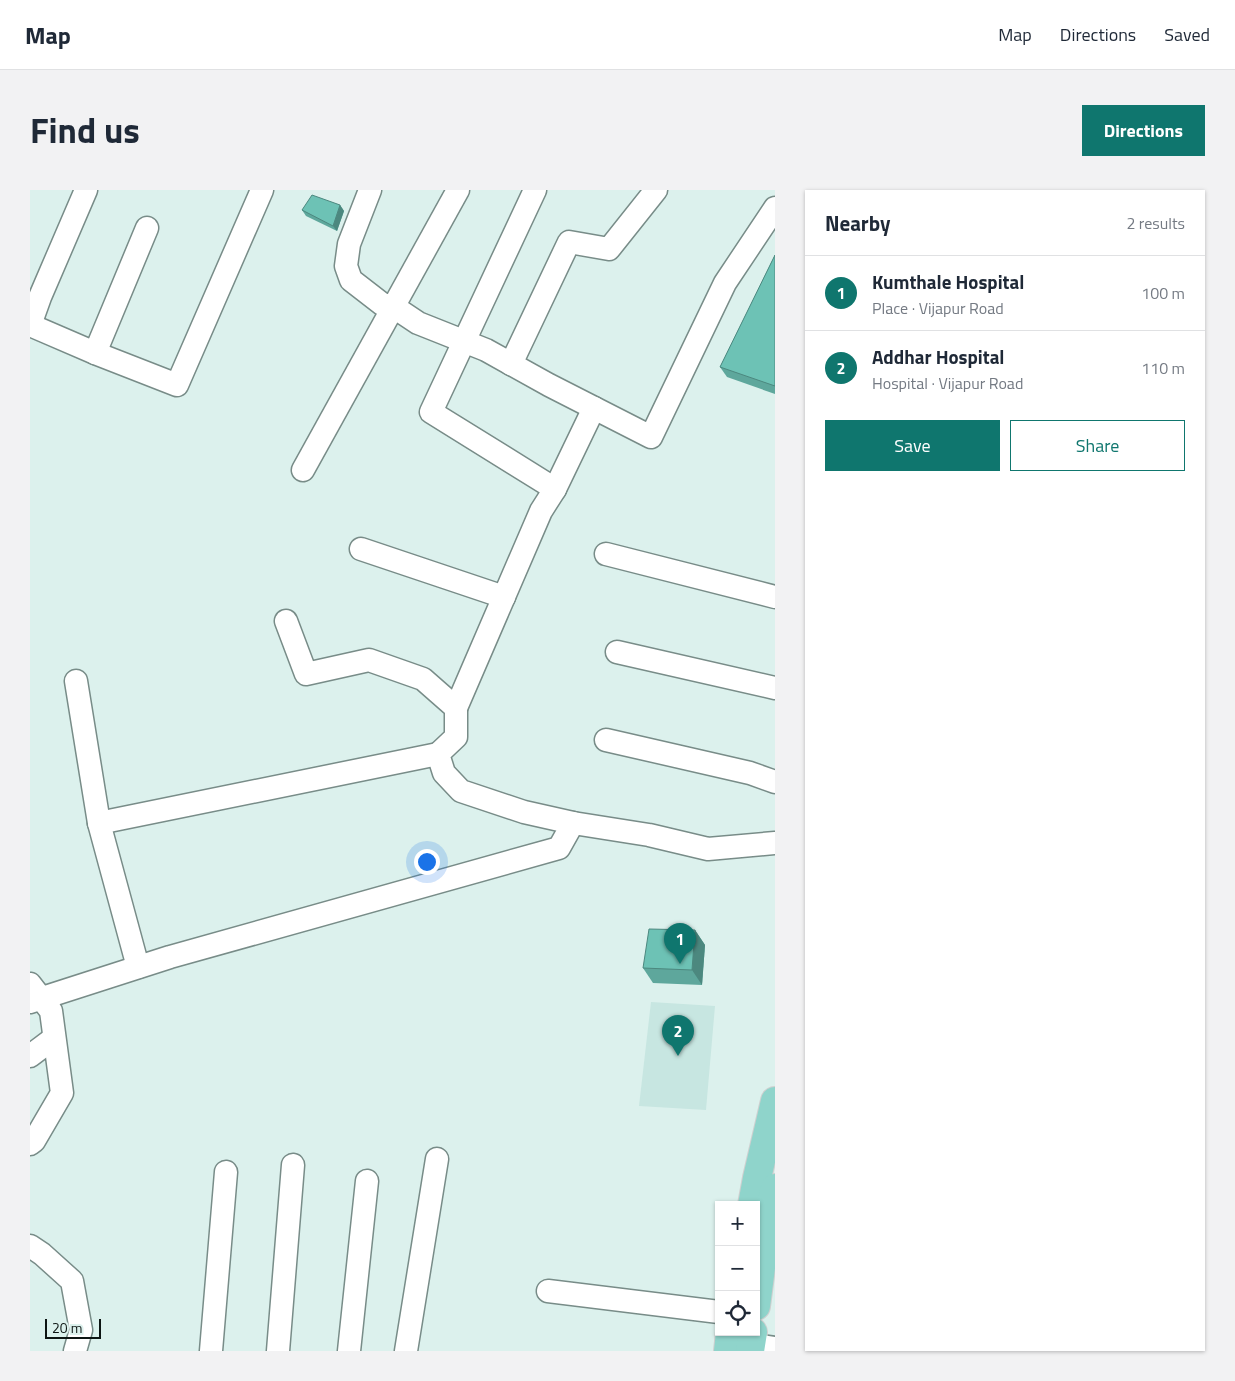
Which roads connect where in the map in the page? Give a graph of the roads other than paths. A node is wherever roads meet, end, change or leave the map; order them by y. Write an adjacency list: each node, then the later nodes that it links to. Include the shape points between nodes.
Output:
1 (86, 190): 10 (street)
2 (262, 190): 12 (street, via 176,385)
3 (370, 190): 9 (street, via 349,244 346,266 351,280 382,304)
4 (458, 190): 9 (street)
5 (535, 190): 11 (street)
6 (656, 190): 13 (street, via 609,248 569,242)
7 (775, 208): 14 (street, via 725,283 651,437)
8 (147, 228): 12 (street)
9 (394, 307): 11 (street, via 418,323); 15 (street)
10 (30, 325): 12 (street)
11 (464, 342): 13 (street); 16 (street, via 431,412)
12 (95, 353)
13 (511, 364): 14 (street)
14 (594, 408): 16 (street)
15 (303, 470)
16 (555, 489): 19 (street)
17 (361, 549): 19 (street)
18 (606, 554): 20 (street)
19 (504, 597): 25 (street)
20 (775, 597)
21 (286, 621): 25 (street, via 306,674 369,660 423,679)
22 (617, 652): 24 (street)
23 (76, 681): 29 (street)
24 (775, 688)
25 (456, 708): 27 (street, via 456,737)
26 (606, 740): 28 (street, via 750,773)
27 (438, 754): 29 (street); 30 (street, via 444,773 461,791 524,812)
28 (775, 782)
29 (99, 823): 32 (street)
30 (573, 823): 31 (street, via 649,835 708,849); 32 (street, via 559,848)
31 (775, 843)
32 (138, 967): 33 (street)
33 (34, 995): 34 (street, via 51,1011)
34 (54, 1038): 35 (street); 37 (street, via 62,1093)
35 (30, 1056)
36 (775, 1101): 43 (main road)
37 (30, 1144)
38 (437, 1158): 52 (street)
39 (293, 1166): 50 (street)
40 (226, 1172): 49 (street)
41 (367, 1181): 51 (street)
42 (775, 1188): 46 (main road)
43 (753, 1201)
44 (30, 1246): 48 (street, via 72,1281 81,1330)
45 (548, 1291): 47 (street)
46 (758, 1291)
47 (715, 1312)
48 (76, 1351)
49 (211, 1351)
50 (278, 1351)
51 (349, 1351)
52 (406, 1351)

